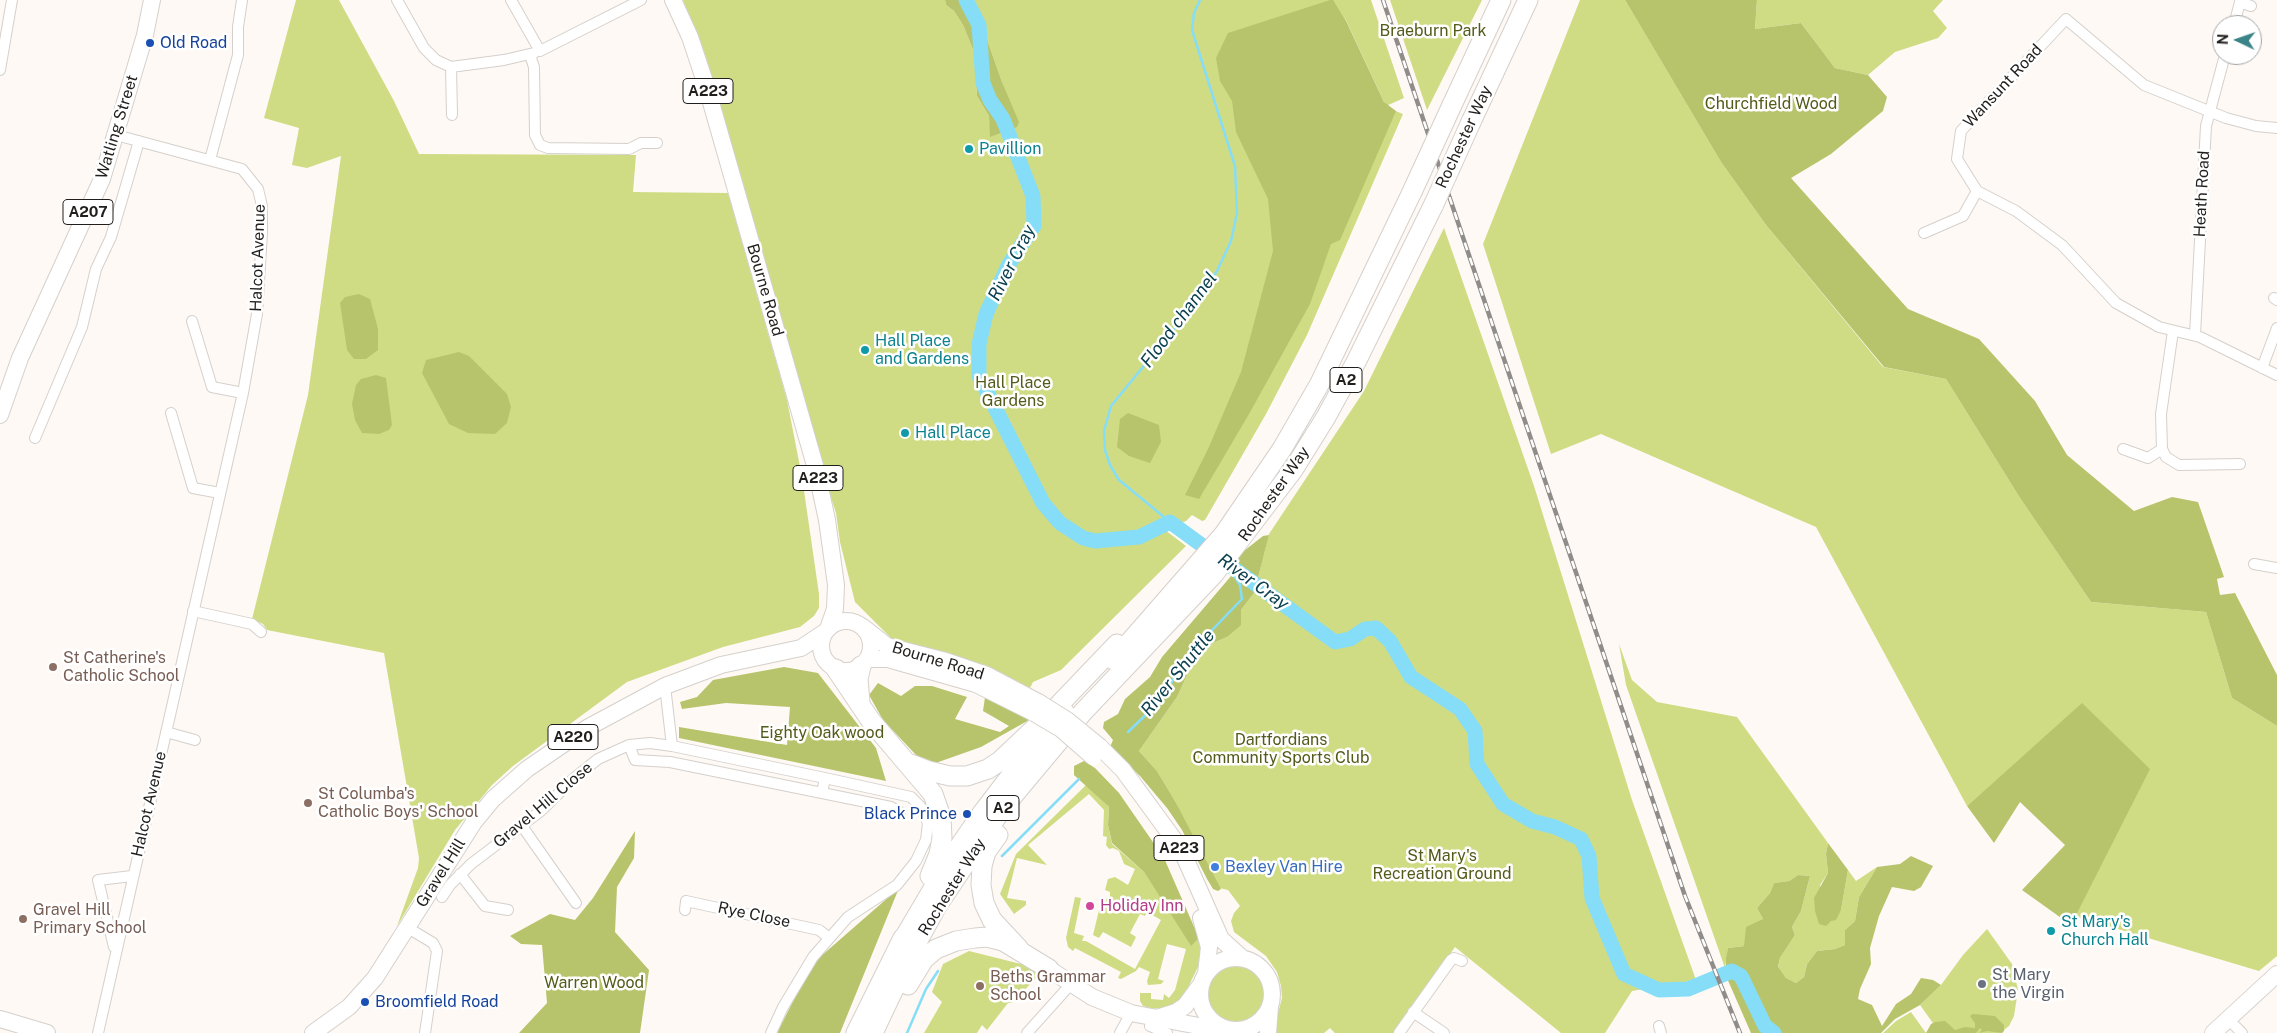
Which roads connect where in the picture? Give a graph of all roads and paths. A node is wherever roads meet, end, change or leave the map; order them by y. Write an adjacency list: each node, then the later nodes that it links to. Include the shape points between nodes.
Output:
1 (12, 0): 14 (street)
2 (152, 0): 21 (main road, Watling Street / A207)
3 (242, 0): 24 (street, via 238,54)
4 (397, 0): 16 (street, via 424,48 436,60)
5 (511, 0): 12 (street)
6 (641, 0): 12 (street)
7 (673, 0): 44 (main road, Bourne Road / A223, via 706,85 816,468)
8 (1501, 0): 41 (highway, Rochester Way / A2, bridge, via 1319,385)
9 (1528, 0): 41 (highway, Rochester Way / A2, bridge, via 1434,204 1326,417 1293,470)
10 (2251, 6): 11 (street, via 2240,2)
11 (2237, 15)
12 (540, 51): 13 (street)
13 (530, 55): 16 (street); 23 (street, via 534,67 535,135 540,145 548,148 629,149 640,143)
14 (1, 56): 17 (street)
15 (2222, 65): 18 (street, Heath Road)
16 (451, 67): 19 (street)
17 (0, 70)
18 (2209, 112): 20 (street, Wansunt Road, via 2256,126); 25 (street, Wansunt Road, via 2144,85 2066,19 1961,131 1957,159); 30 (street, Heath Road)
19 (452, 115)
20 (2277, 128)
21 (116, 135): 22 (street, Halcot Avenue); 34 (main road, Watling Street / A207, via 102,179 20,358)
22 (139, 141): 24 (street, Halcot Avenue); 36 (street, Watling Street, via 111,237 96,269 82,327)
23 (657, 143)
24 (210, 160): 33 (street, Halcot Avenue, via 242,169 258,189 262,206 256,314)
25 (1977, 191): 26 (street, via 1963,216); 29 (street, via 2016,211 2062,245 2116,303)
26 (1924, 233)
27 (192, 321): 33 (street, via 212,387)
28 (2277, 328): 31 (street)
29 (2173, 331): 30 (street); 38 (street, via 2161,414)
30 (2195, 335): 31 (street)
31 (2262, 368): 32 (street)
32 (2277, 375)
33 (243, 393): 40 (street, Halcot Avenue)
34 (1, 409)
35 (171, 412): 40 (street, via 193,488)
36 (35, 438)
37 (2123, 449): 38 (street, via 2148,458)
38 (2162, 449): 39 (street, via 2166,457 2179,465)
39 (2240, 464)
40 (220, 493): 45 (street, Halcot Avenue)
41 (1231, 539): 46 (highway, Rochester Way / A2, via 1196,565); 47 (highway, Rochester Way / A2, via 1214,574)
42 (2254, 564): 43 (street)
43 (2277, 568)
44 (836, 585): 48 (main road, Bourne Road / A223, via 848,614); 49 (main road, Bourne Road / A223, via 835,609)
45 (193, 611): 50 (street, via 252,624); 57 (street, Halcot Avenue)
46 (1154, 612): 62 (highway, via 1052,712 988,769 967,776 950,776 929,772); 75 (highway, Rochester Way / A2, via 1029,752 983,812 950,860)
47 (1177, 614): 76 (highway, via 1164,635 1057,756 986,852 981,885 984,903 992,920); 97 (highway, Rochester Way / A2, via 1082,712 1002,809 937,906)
48 (859, 625): 49 (main road, via 839,622); 52 (main road, via 870,639 871,646); 56 (main road, Bourne Road / A223, via 886,646 987,675)
49 (826, 631): 51 (main road, Gravel Hill / A220, via 801,648); 53 (main road, via 821,646)
50 (261, 632)
51 (781, 654): 53 (main road, Gravel Hill / A220, via 809,654); 54 (main road, Gravel Hill / A220, via 721,665)
52 (864, 663): 53 (main road, via 849,670); 55 (highway, via 858,679); 56 (main road, Bourne Road / A223, via 888,659 968,681)
53 (830, 664): 55 (highway)
54 (665, 686): 60 (street); 73 (main road, Gravel Hill / A220, via 587,728 511,782 474,822)
55 (860, 705): 62 (highway)
56 (1037, 708): 61 (main road, Bourne Road / A223, bridge, via 1067,720)
57 (166, 732): 58 (street, Halcot Avenue); 68 (street, Halcot Avenue)
58 (195, 740)
59 (630, 744): 60 (street, Gravel Hill Close); 64 (street, via 635,760 670,762); 66 (street, Gravel Hill Close, via 598,759)
60 (672, 746): 63 (street, Gravel Hill Close)
61 (1096, 752): 78 (main road, Bourne Road / A223, via 1123,770 1180,849 1222,940); 82 (main road, Bourne Road / A223, via 1143,810 1187,884 1207,937)
62 (908, 762): 75 (highway, via 933,794 941,817 942,838 939,854)
63 (825, 778): 64 (street); 74 (street, Gravel Hill Close, via 911,797 920,806 928,823 926,840 916,861 896,885 848,917)
64 (822, 793): 65 (street, via 891,806)
65 (900, 812)
66 (522, 826): 67 (street, Gravel Hill Close); 70 (street)
67 (460, 874): 69 (street, Gravel Hill Close); 71 (street, via 485,906)
68 (132, 876): 77 (street, Halcot Avenue); 77 (street, Halcot Avenue, via 98,880)
69 (442, 897)
70 (576, 903)
71 (508, 910)
72 (685, 910): 74 (street, Rye Close, via 686,901 819,930)
73 (408, 928): 93 (main road, Gravel Hill / A220, via 375,978 349,1007); 94 (street, via 433,942 437,951)
74 (828, 937): 95 (street, via 813,956)
75 (898, 948): 96 (highway, A2)
76 (1019, 949): 80 (highway); 98 (highway, via 987,937 956,941 936,949 914,971)
77 (115, 950): 92 (street, Halcot Avenue)
78 (1242, 958): 82 (main road, via 1222,961); 84 (main road, via 1252,962 1267,976 1271,985)
79 (1462, 961): 85 (street, via 1451,960)
80 (1050, 969): 83 (main road)
81 (2277, 974): 88 (main road)
82 (1204, 978): 89 (main road, via 1185,1006); 90 (main road, via 1201,996 1208,1016)
83 (1070, 984): 86 (main road); 99 (street)
84 (1270, 1007): 90 (main road, via 1258,1023); 102 (main road)
85 (1413, 1012): 103 (street); 104 (street)
86 (1131, 1013): 89 (main road); 100 (street)
87 (1, 1019): 91 (main road)
88 (2228, 1019): 105 (main road); 106 (street)
89 (1153, 1022): 90 (main road); 101 (street)
90 (1238, 1031)
91 (47, 1033)
92 (98, 1033)
93 (313, 1033)
94 (425, 1033)
95 (771, 1033)
96 (856, 1033)
97 (873, 1033)
98 (884, 1033)
99 (1027, 1033)
100 (1120, 1033)
101 (1167, 1033)
102 (1268, 1033)
103 (1399, 1033)
104 (1444, 1033)
105 (2213, 1033)
106 (2242, 1033)

